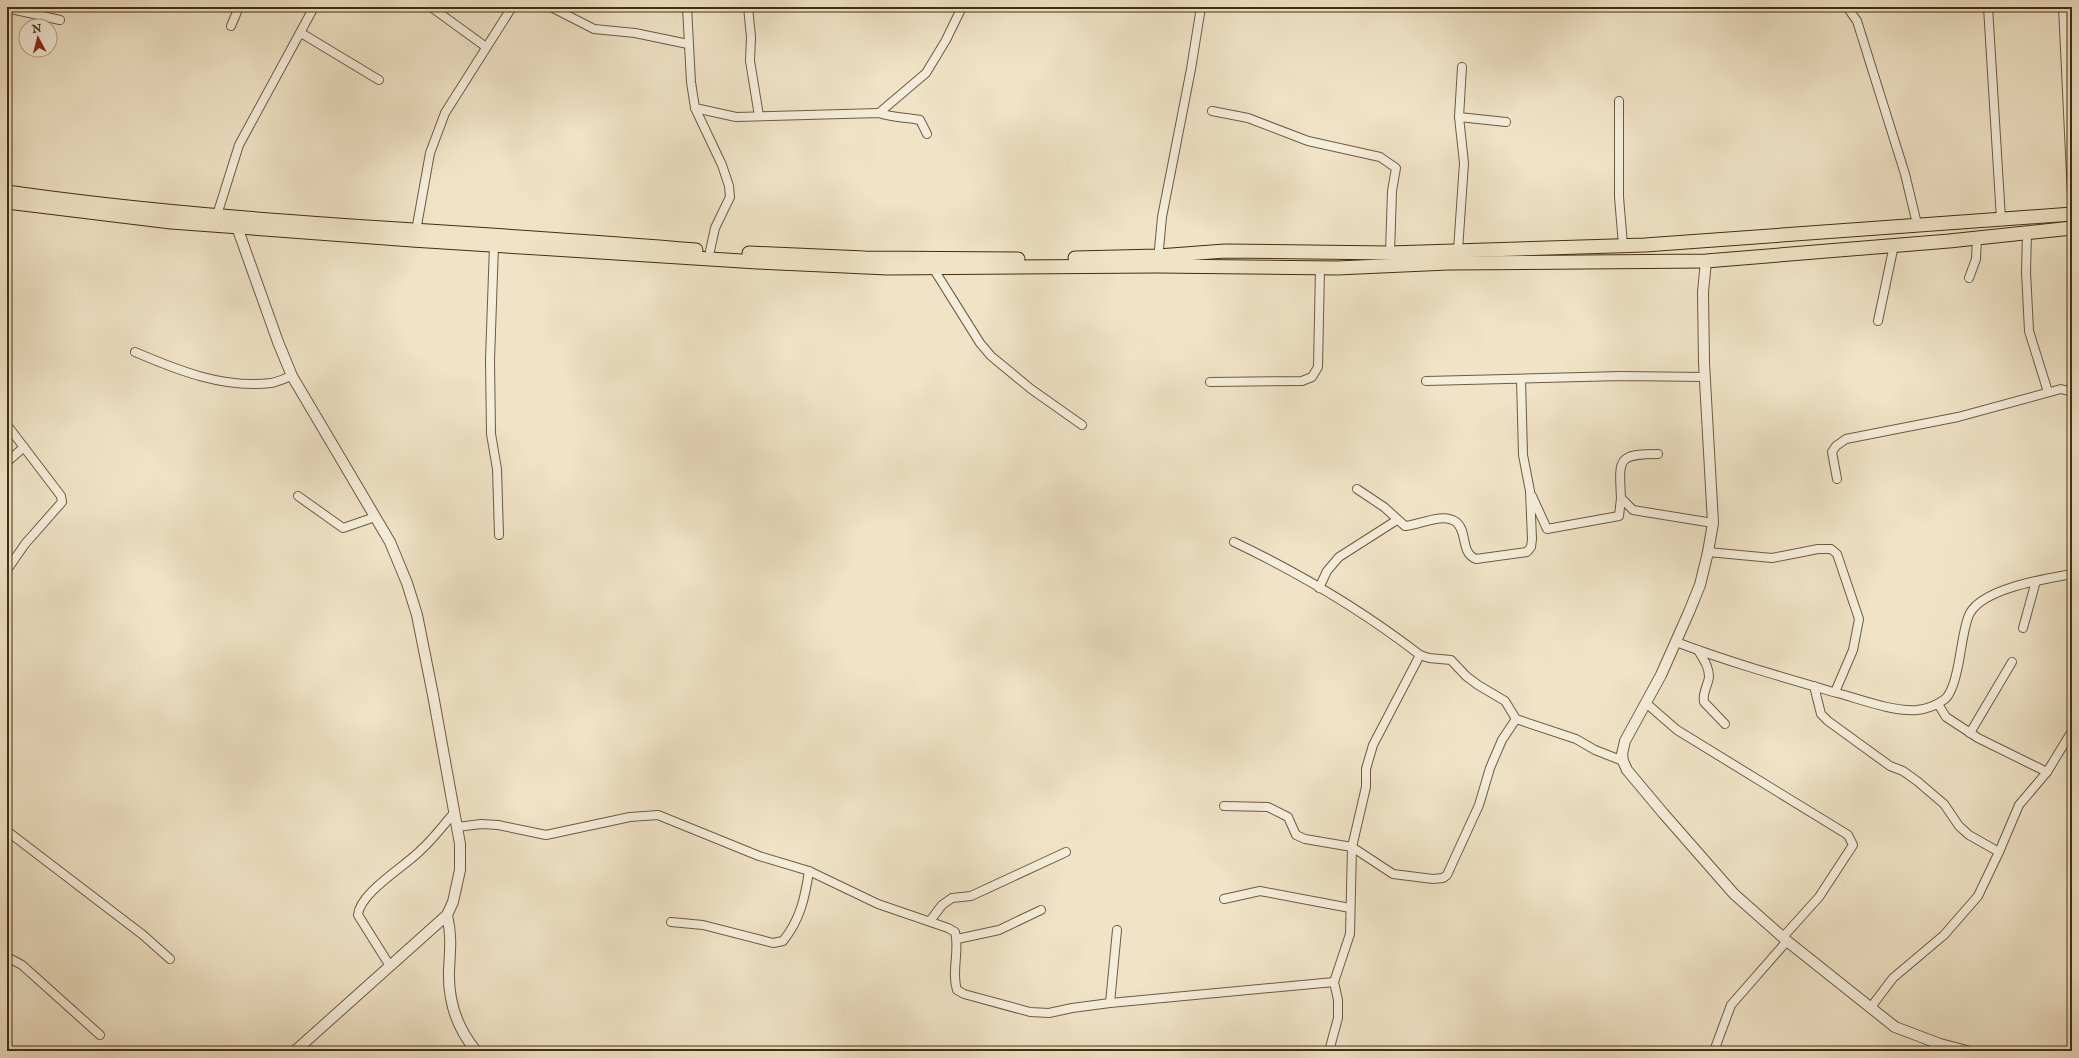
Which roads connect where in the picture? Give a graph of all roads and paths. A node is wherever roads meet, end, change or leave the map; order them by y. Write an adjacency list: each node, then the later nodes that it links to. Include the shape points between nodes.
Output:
1 (239, 7): 15 (street)
2 (314, 7): 16 (street)
3 (431, 7): 18 (street)
4 (512, 7): 18 (street)
5 (551, 7): 17 (street, via 594,29 635,33)
6 (687, 7): 17 (street)
7 (748, 7): 26 (street, via 750,61)
8 (962, 7): 25 (street, via 926,73)
9 (1201, 7): 49 (street, via 1162,217)
10 (1847, 7): 36 (street, via 1857,21 1905,174)
11 (1988, 7): 35 (street)
12 (2063, 7): 21 (street)
13 (7, 8): 14 (street)
14 (60, 20)
15 (231, 26)
16 (301, 33): 20 (street); 34 (street, via 239,145)
17 (688, 44): 23 (street)
18 (486, 47): 39 (street, via 445,113 426,173)
19 (1462, 67): 27 (street)
20 (379, 80)
21 (2069, 95): 31 (street)
22 (1619, 101): 43 (street, via 1618,197)
23 (695, 108): 26 (street, via 736,117); 47 (street, via 729,186 730,198 715,228)
24 (1212, 111): 48 (street, via 1248,118 1299,138 1380,157 1393,165 1396,173 1392,191)
25 (879, 113): 26 (street); 29 (street, via 892,118 920,120)
26 (759, 116)
27 (1459, 117): 28 (street); 46 (street, via 1464,163)
28 (1506, 122)
29 (927, 134)
30 (7, 192): 34 (main road)
31 (2072, 196)
32 (7, 202): 37 (main road, via 125,218)
33 (2072, 214): 35 (main road)
34 (217, 215): 39 (main road)
35 (2001, 219): 36 (main road)
36 (1917, 224): 43 (main road)
37 (237, 227): 42 (main road); 56 (street)
38 (2072, 228): 40 (main road)
39 (416, 231): 45 (main road)
40 (2027, 233): 41 (main road); 61 (street, via 2029,331)
41 (1977, 238): 44 (main road); 53 (street, via 1976,259)
42 (494, 245): 45 (main road); 76 (street, via 490,360 491,434 497,469)
43 (1623, 245): 46 (main road)
44 (1894, 245): 50 (main road); 54 (street)
45 (612, 248): 47 (main road); 51 (main road, via 841,267)
46 (1458, 250): 48 (main road)
47 (710, 251): 49 (main road, via 865,258)
48 (1390, 253): 49 (main road, via 1225,251)
49 (1158, 261): 51 (main road); 52 (main road)
50 (1706, 261): 52 (main road, via 1448,263); 57 (street, via 1703,292)
51 (933, 268): 64 (street, via 990,356)
52 (1320, 268): 60 (street, via 1318,367 1312,377 1302,381)
53 (1969, 278)
54 (1878, 321)
55 (135, 352): 56 (street, via 219,381 242,384 272,383)
56 (292, 376): 73 (street)
57 (1705, 377): 58 (street); 75 (street)
58 (1521, 379): 59 (street); 70 (street, via 1523,454)
59 (1426, 381)
60 (1210, 382)
61 (2048, 392): 62 (street, via 2062,389); 68 (street, via 1958,417 1846,439 1832,452)
62 (2072, 392)
63 (7, 425): 65 (street)
64 (1082, 425)
65 (24, 447): 67 (street); 79 (street, via 61,496 62,502 25,544)
66 (1658, 454): 72 (street, via 1627,456 1622,463 1620,475)
67 (7, 462)
68 (1837, 479)
69 (1357, 490): 74 (street)
70 (1530, 491): 72 (street, via 1547,529 1619,516); 74 (street, via 1532,540 1527,552 1476,559 1467,552 1460,526 1451,519 1405,526)
71 (298, 496): 73 (street, via 342,528)
72 (1621, 498): 75 (street, via 1634,510)
73 (376, 517): 99 (street, via 390,542 417,615)
74 (1397, 520): 82 (street, via 1339,557 1327,571)
75 (1713, 523): 78 (street)
76 (499, 535)
77 (1234, 542): 82 (street)
78 (1708, 552): 84 (street, via 1700,585); 89 (street, via 1772,558 1818,549 1831,549 1837,554 1859,619 1853,650)
79 (7, 570)
80 (2072, 574): 81 (street)
81 (2036, 581): 83 (street); 91 (street, via 1976,604 1969,614 1951,688 1946,698)
82 (1318, 588): 86 (street, via 1355,609)
83 (2023, 628)
84 (1676, 642): 85 (street); 90 (street)
85 (1698, 650): 88 (street, via 1732,663); 93 (street, via 1707,665 1709,677 1704,702)
86 (1420, 655): 92 (street, via 1451,660 1466,676 1505,701); 102 (street, via 1373,745 1366,769 1366,787)
87 (2012, 662): 95 (street)
88 (1814, 686): 89 (street); 104 (street, via 1821,714 1828,721 1890,766 1917,781 1944,804 1958,826)
89 (1835, 692): 91 (street, via 1898,708 1916,710)
90 (1646, 703): 96 (street, via 1626,741 1622,754); 116 (street, via 1677,730 1848,835 1852,840 1853,845 1819,897)
91 (1938, 704): 95 (street, via 1946,717)
92 (1516, 719): 96 (street, via 1576,739); 102 (street, via 1499,747 1479,805 1447,875 1433,879 1393,874)
93 (1725, 724)
94 (2072, 731): 97 (street)
95 (1970, 733): 97 (street)
96 (1623, 761): 116 (street, via 1627,770 1734,894)
97 (2047, 772): 104 (street, via 2018,805)
98 (1224, 806): 102 (street, via 1268,807 1288,817 1296,835 1305,839)
99 (455, 812): 100 (street); 119 (street, via 423,849 372,892 358,910 358,915)
100 (457, 827): 105 (street, via 498,825 546,835 616,820 658,815 758,856); 109 (street, via 460,870 453,902)
101 (7, 831): 118 (street, via 143,935)
102 (1352, 847): 107 (street)
103 (1066, 852): 110 (street, via 971,896 952,898 942,905)
104 (2000, 852): 122 (street, via 1978,896 1944,935 1893,978)
105 (809, 871): 110 (street, via 878,904); 111 (street, via 806,896 799,916 783,941 773,943 703,925)
106 (1224, 899): 107 (street, via 1260,891)
107 (1350, 908): 120 (street, via 1350,934)
108 (1041, 910): 115 (street, via 999,930)
109 (447, 915): 112 (street); 114 (street)
110 (930, 921): 115 (street, via 955,932)
111 (671, 922)
112 (432, 930): 114 (street); 119 (street)
113 (1117, 930): 121 (street)
114 (451, 934): 125 (street, via 450,990 453,1010 465,1037)
115 (957, 939): 121 (street, via 954,980 957,990 964,994 1030,1012 1049,1014)
116 (1785, 939): 122 (street); 127 (street, via 1731,1005)
117 (7, 957): 123 (street, via 22,965)
118 (170, 959)
119 (390, 966): 124 (street)
120 (1334, 982): 121 (street); 126 (street, via 1338,1018)
121 (1110, 1003)
122 (1871, 1007): 128 (street, via 1895,1027)
123 (100, 1035)
124 (295, 1051)
125 (476, 1051)
126 (1329, 1051)
127 (1714, 1051)
128 (1967, 1051)

